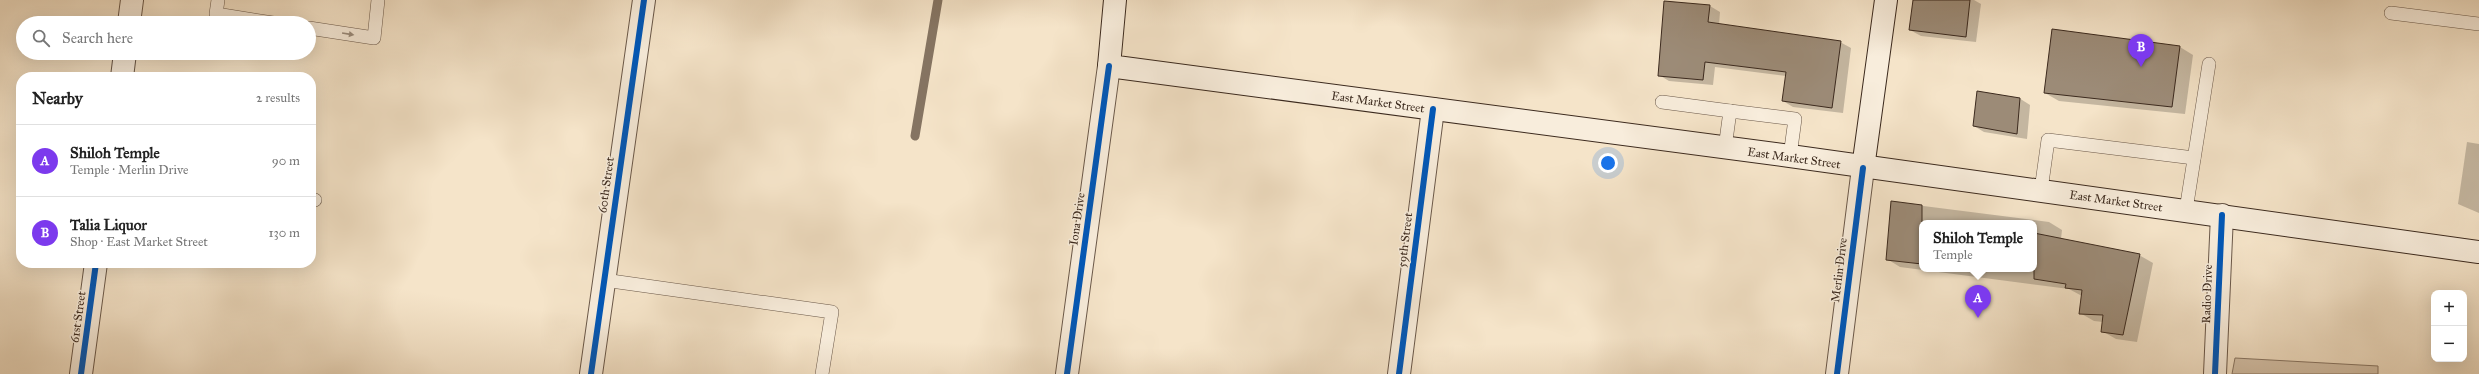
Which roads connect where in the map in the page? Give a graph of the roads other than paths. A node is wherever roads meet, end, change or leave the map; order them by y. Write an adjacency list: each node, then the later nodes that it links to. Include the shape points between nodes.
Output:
1 (132, 0): 8 (main road)
2 (218, 0): 9 (lane, via 216,14)
3 (378, 0): 11 (lane, one-way to 3, via 374,38)
4 (644, 0): 28 (main road, 60th Street)
5 (1115, 0): 14 (main road, Iona Drive)
6 (1886, 0): 22 (main road, Merlin Drive)
7 (2391, 14): 10 (lane)
8 (130, 16)
9 (229, 16)
10 (2479, 24)
11 (316, 29)
12 (124, 60): 15 (main road)
13 (2209, 64): 21 (lane)
14 (1109, 66): 17 (main road, East Market Street); 32 (main road, Iona Drive)
15 (123, 72)
16 (1662, 102): 18 (lane)
17 (1433, 109): 19 (main road, East Market Street); 33 (main road, 59th Street)
18 (1730, 111): 19 (lane); 20 (lane, via 1795,120)
19 (1725, 148): 20 (main road, East Market Street)
20 (1790, 156): 22 (main road, East Market Street)
21 (2194, 158): 23 (lane, via 2048,140); 24 (lane)
22 (1863, 168): 23 (main road, East Market Street); 34 (main road, Merlin Drive)
23 (2041, 190): 24 (main road, East Market Street)
24 (2186, 210): 25 (main road, East Market Street)
25 (2222, 215): 26 (main road, East Market Street); 35 (main road, Radio Drive)
26 (2479, 252)
27 (95, 268): 29 (main road, 61st Street)
28 (604, 280): 30 (main road, 60th Street); 31 (lane, via 832,312)
29 (81, 374)
30 (591, 374)
31 (822, 374)
32 (1067, 374)
33 (1399, 374)
34 (1837, 374)
35 (2215, 374)

